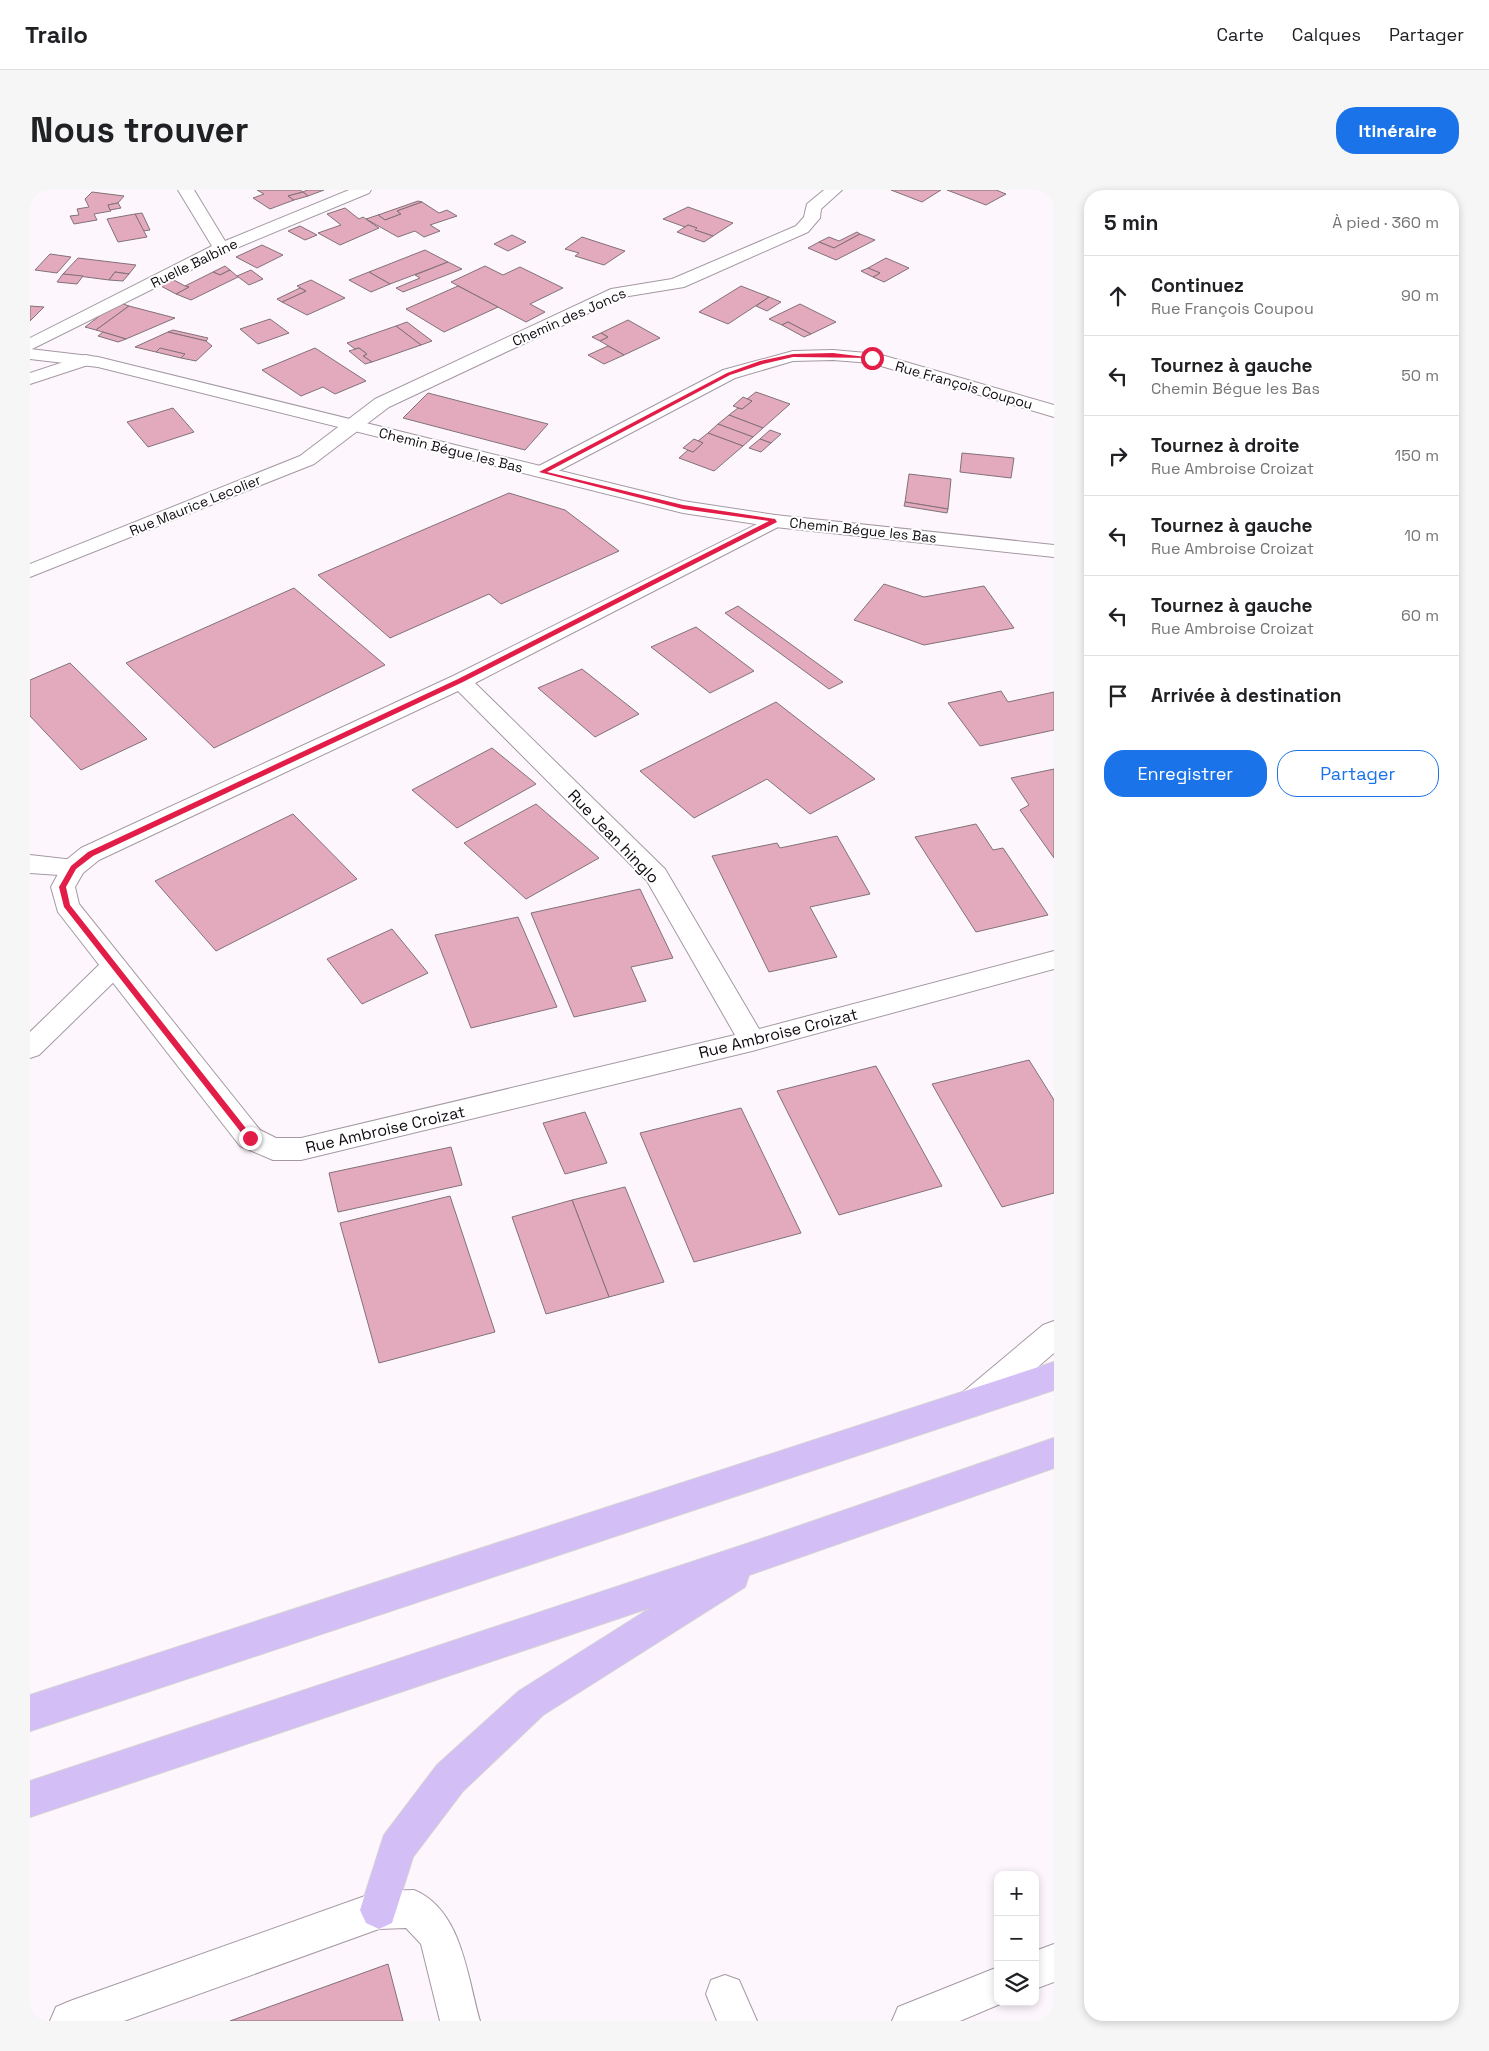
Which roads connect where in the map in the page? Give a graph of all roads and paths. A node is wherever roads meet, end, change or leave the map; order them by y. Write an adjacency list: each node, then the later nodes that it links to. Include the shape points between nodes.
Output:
1 (186, 190): 4 (street)
2 (363, 190): 4 (street, Ruelle Balbine)
3 (834, 190): 10 (street, Chemin des Joncs, via 813,207 812,218 802,229 678,283 638,287 617,293 382,403)
4 (221, 248): 5 (street, Ruelle Balbine)
5 (30, 345)
6 (30, 354): 7 (street, Chemin Bégue les Bas)
7 (85, 360): 8 (street); 10 (street, Chemin Bégue les Bas)
8 (30, 379)
9 (1054, 411): 11 (street, Rue François Coupou, via 872,358 793,356 728,374)
10 (350, 425): 11 (street, Chemin Bégue les Bas); 14 (street, Rue Maurice Lecolier, via 329,447 308,460)
11 (542, 472): 12 (street, Chemin Bégue les Bas, via 683,507)
12 (775, 521): 13 (street, Chemin Bégue les Bas); 15 (street, Rue Ambroise Croizat)
13 (1054, 551)
14 (30, 571)
15 (461, 681): 17 (street, Rue Ambroise Croizat, via 90,854); 20 (street, Rue Jean hinglo, via 656,875)
16 (30, 864): 17 (street)
17 (74, 868): 19 (street, Rue Ambroise Croizat, via 63,887 67,906)
18 (1054, 960): 20 (street, Rue Ambroise Croizat)
19 (114, 966): 20 (street, Rue Ambroise Croizat, via 250,1138 273,1149 301,1149); 21 (street)
20 (752, 1041)
21 (30, 1048)
22 (1054, 1334): 24 (street)
23 (1054, 1376): 24 (highway)
24 (974, 1402): 27 (highway)
25 (1054, 1453): 26 (highway)
26 (770, 1552): 28 (highway); 29 (highway, via 531,1703 450,1778 396,1848)
27 (30, 1713)
28 (30, 1798)
29 (379, 1910): 33 (street); 34 (street, via 414,1909 437,1934)
30 (1054, 1963): 31 (street)
31 (1039, 1969)
32 (994, 1988): 35 (street)
33 (70, 2021)
34 (460, 2021)
35 (912, 2021)

